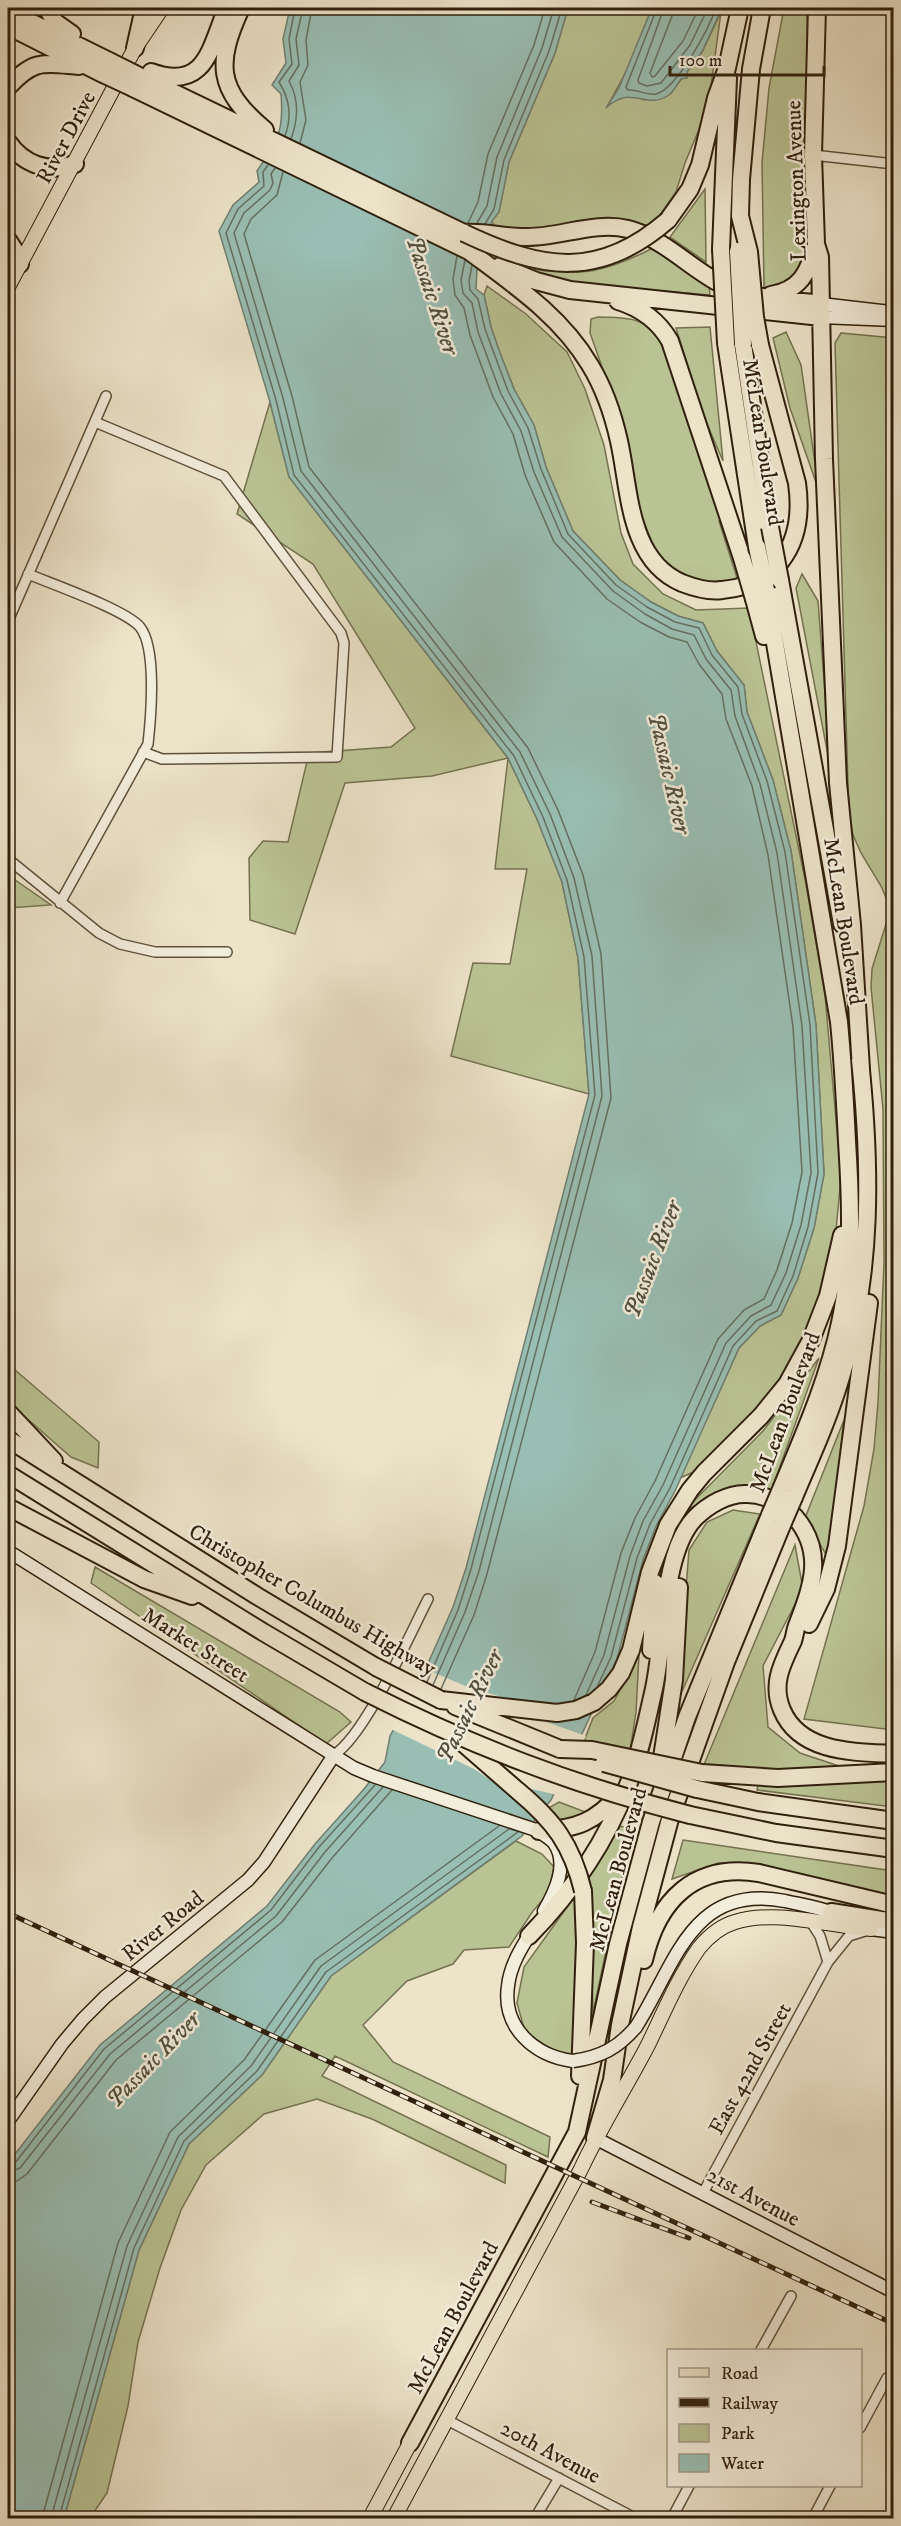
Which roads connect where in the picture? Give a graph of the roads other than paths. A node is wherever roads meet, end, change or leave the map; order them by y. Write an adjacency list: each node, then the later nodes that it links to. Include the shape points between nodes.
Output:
1 (47, 8): 14 (highway, via 55,22 74,35)
2 (144, 8): 13 (highway)
3 (162, 8): 13 (main road, River Drive)
4 (227, 8): 17 (highway, via 206,57 195,72 176,78 149,71)
5 (241, 8): 19 (highway, via 227,38 224,71)
6 (740, 8): 16 (highway)
7 (762, 8): 27 (highway, McLean Boulevard, via 744,142 740,216)
8 (817, 8): 21 (highway, Lexington Avenue)
9 (884, 8): 10 (street)
10 (894, 9)
11 (8, 11): 14 (highway)
12 (8, 26): 15 (highway)
13 (135, 48): 22 (main road, River Drive)
14 (86, 51): 15 (highway)
15 (101, 67): 17 (highway, bridge); 18 (highway, via 36,64 25,69)
16 (727, 68): 24 (highway, bridge, via 695,179 668,220 631,248 596,260 555,263 524,257); 36 (highway, McLean Boulevard, bridge, via 721,249)
17 (134, 81): 19 (highway)
18 (8, 87)
19 (248, 130): 24 (highway); 29 (highway)
20 (8, 142): 22 (highway, via 34,164 57,168)
21 (813, 155): 23 (street); 26 (highway, Lexington Avenue)
22 (75, 164): 28 (main road, River Drive)
23 (894, 164)
24 (464, 233): 32 (highway, via 540,237 605,228 628,229 720,284)
25 (8, 240): 28 (highway)
26 (816, 244): 32 (highway, via 802,281 789,290); 33 (highway, Lexington Avenue, via 820,257)
27 (743, 251): 29 (highway, bridge, via 760,345 799,502 796,530 784,557 763,578 736,589 697,588 670,577 649,556 634,521 619,443 603,388 577,344); 36 (highway, McLean Boulevard, bridge)
28 (20, 264): 30 (main road, River Drive)
29 (518, 281): 31 (highway)
30 (8, 286)
31 (594, 293): 33 (highway); 40 (highway, bridge, via 642,311 667,335 742,558)
32 (764, 297): 33 (highway)
33 (821, 310): 34 (main road); 35 (main road); 46 (highway, Lexington Avenue, via 838,783)
34 (894, 315)
35 (894, 320)
36 (735, 344): 40 (highway, McLean Boulevard, bridge); 46 (highway, McLean Boulevard, bridge, via 838,904)
37 (106, 396): 38 (street)
38 (95, 422): 39 (street); 42 (street, via 224,476 341,633 344,643 337,757 162,759)
39 (28, 574): 41 (street); 42 (street, via 124,615 144,633 150,648 151,722)
40 (760, 595): 47 (highway, McLean Boulevard, via 802,798 838,1012)
41 (8, 621)
42 (143, 752): 44 (street)
43 (8, 859): 44 (street)
44 (60, 903): 45 (street, via 99,933 131,947 155,952)
45 (227, 952)
46 (861, 1069): 48 (highway, McLean Boulevard)
47 (847, 1138): 53 (highway, McLean Boulevard, via 851,1228 840,1323); 58 (highway, via 842,1234 828,1296 811,1340 775,1399 690,1490 668,1525)
48 (868, 1186): 53 (highway, McLean Boulevard, via 865,1261 852,1339 832,1405); 61 (highway, via 871,1281 837,1546 820,1602 806,1629)
49 (8, 1412): 52 (highway)
50 (8, 1439): 52 (highway, Christopher Columbus Highway)
51 (8, 1474): 60 (highway)
52 (71, 1480): 62 (highway, Christopher Columbus Highway, bridge, via 294,1619)
53 (788, 1492): 55 (highway, McLean Boulevard, bridge)
54 (8, 1507): 60 (highway, via 144,1579)
55 (776, 1520): 73 (highway, McLean Boulevard, via 687,1717); 86 (highway, McLean Boulevard, via 673,1809 641,1927)
56 (681, 1542): 61 (highway, via 702,1511 731,1496 765,1498 791,1513 808,1537 813,1562 811,1590); 63 (highway, via 673,1561); 73 (highway, via 675,1680)
57 (8, 1551): 68 (main road, Market Street)
58 (657, 1558): 62 (highway, via 621,1674 594,1702 576,1710 548,1713); 63 (highway)
59 (428, 1599): 68 (street, via 362,1721 345,1748)
60 (224, 1608): 64 (highway, bridge, via 365,1692)
61 (794, 1639): 65 (highway, via 778,1674 779,1702 794,1728)
62 (441, 1700): 70 (highway, Christopher Columbus Highway, bridge, via 560,1749 592,1750)
63 (648, 1712): 71 (highway)
64 (456, 1736): 75 (highway, bridge, via 570,1781 690,1815); 89 (highway, bridge, via 555,1826 577,1867 583,1891 585,1943 582,2053 574,2120)
65 (813, 1741): 66 (highway); 67 (highway, via 840,1750)
66 (894, 1744)
67 (894, 1754)
68 (334, 1755): 74 (main road, Market Street, via 363,1772); 87 (main road, River Road, via 248,1880 83,2019)
69 (894, 1772): 70 (highway)
70 (699, 1781): 72 (highway, via 759,1802)
71 (629, 1783): 74 (highway, via 590,1821); 84 (highway, via 586,1866 556,1908)
72 (894, 1821)
73 (651, 1822): 89 (highway, McLean Boulevard, via 618,1944 584,2108 577,2132)
74 (539, 1831): 84 (main road, via 554,1842 560,1868 552,1898)
75 (838, 1842): 76 (highway); 77 (highway)
76 (894, 1849)
77 (894, 1856)
78 (894, 1905): 86 (highway, via 741,1871 722,1871 688,1885 667,1906 647,1945)
79 (831, 1912): 81 (highway); 82 (main road); 84 (main road, bridge, via 759,1898 740,1900 715,1910 681,1947 636,2027 622,2043 608,2053 573,2061 555,2059 536,2049 513,2022 508,1986 518,1954)
80 (811, 1922): 82 (main road); 85 (street); 88 (main road, via 753,1918 733,1922 707,1940 669,2000)
81 (894, 1922)
82 (871, 1929): 83 (main road); 85 (street, East 42nd Street, via 849,1936)
83 (894, 1932)
84 (529, 1936)
85 (828, 1962): 90 (street, East 42nd Street)
86 (615, 2062): 88 (highway, McLean Boulevard)
87 (8, 2121)
88 (595, 2138): 90 (main road, 21st Avenue); 95 (main road, McLean Boulevard)
89 (564, 2154): 97 (highway, McLean Boulevard)
90 (703, 2193): 91 (main road, 21st Avenue)
91 (894, 2292)
92 (791, 2296): 93 (street)
93 (763, 2349)
94 (887, 2378): 96 (street)
95 (447, 2420): 98 (street, 20th Avenue); 102 (main road, McLean Boulevard)
96 (862, 2426)
97 (410, 2443): 101 (main road, McLean Boulevard)
98 (559, 2478): 103 (street); 104 (street, 20th Avenue)
99 (688, 2487): 105 (street)
100 (829, 2487): 106 (street)
101 (370, 2518)
102 (394, 2518)
103 (535, 2518)
104 (635, 2518)
105 (672, 2518)
106 (813, 2518)

